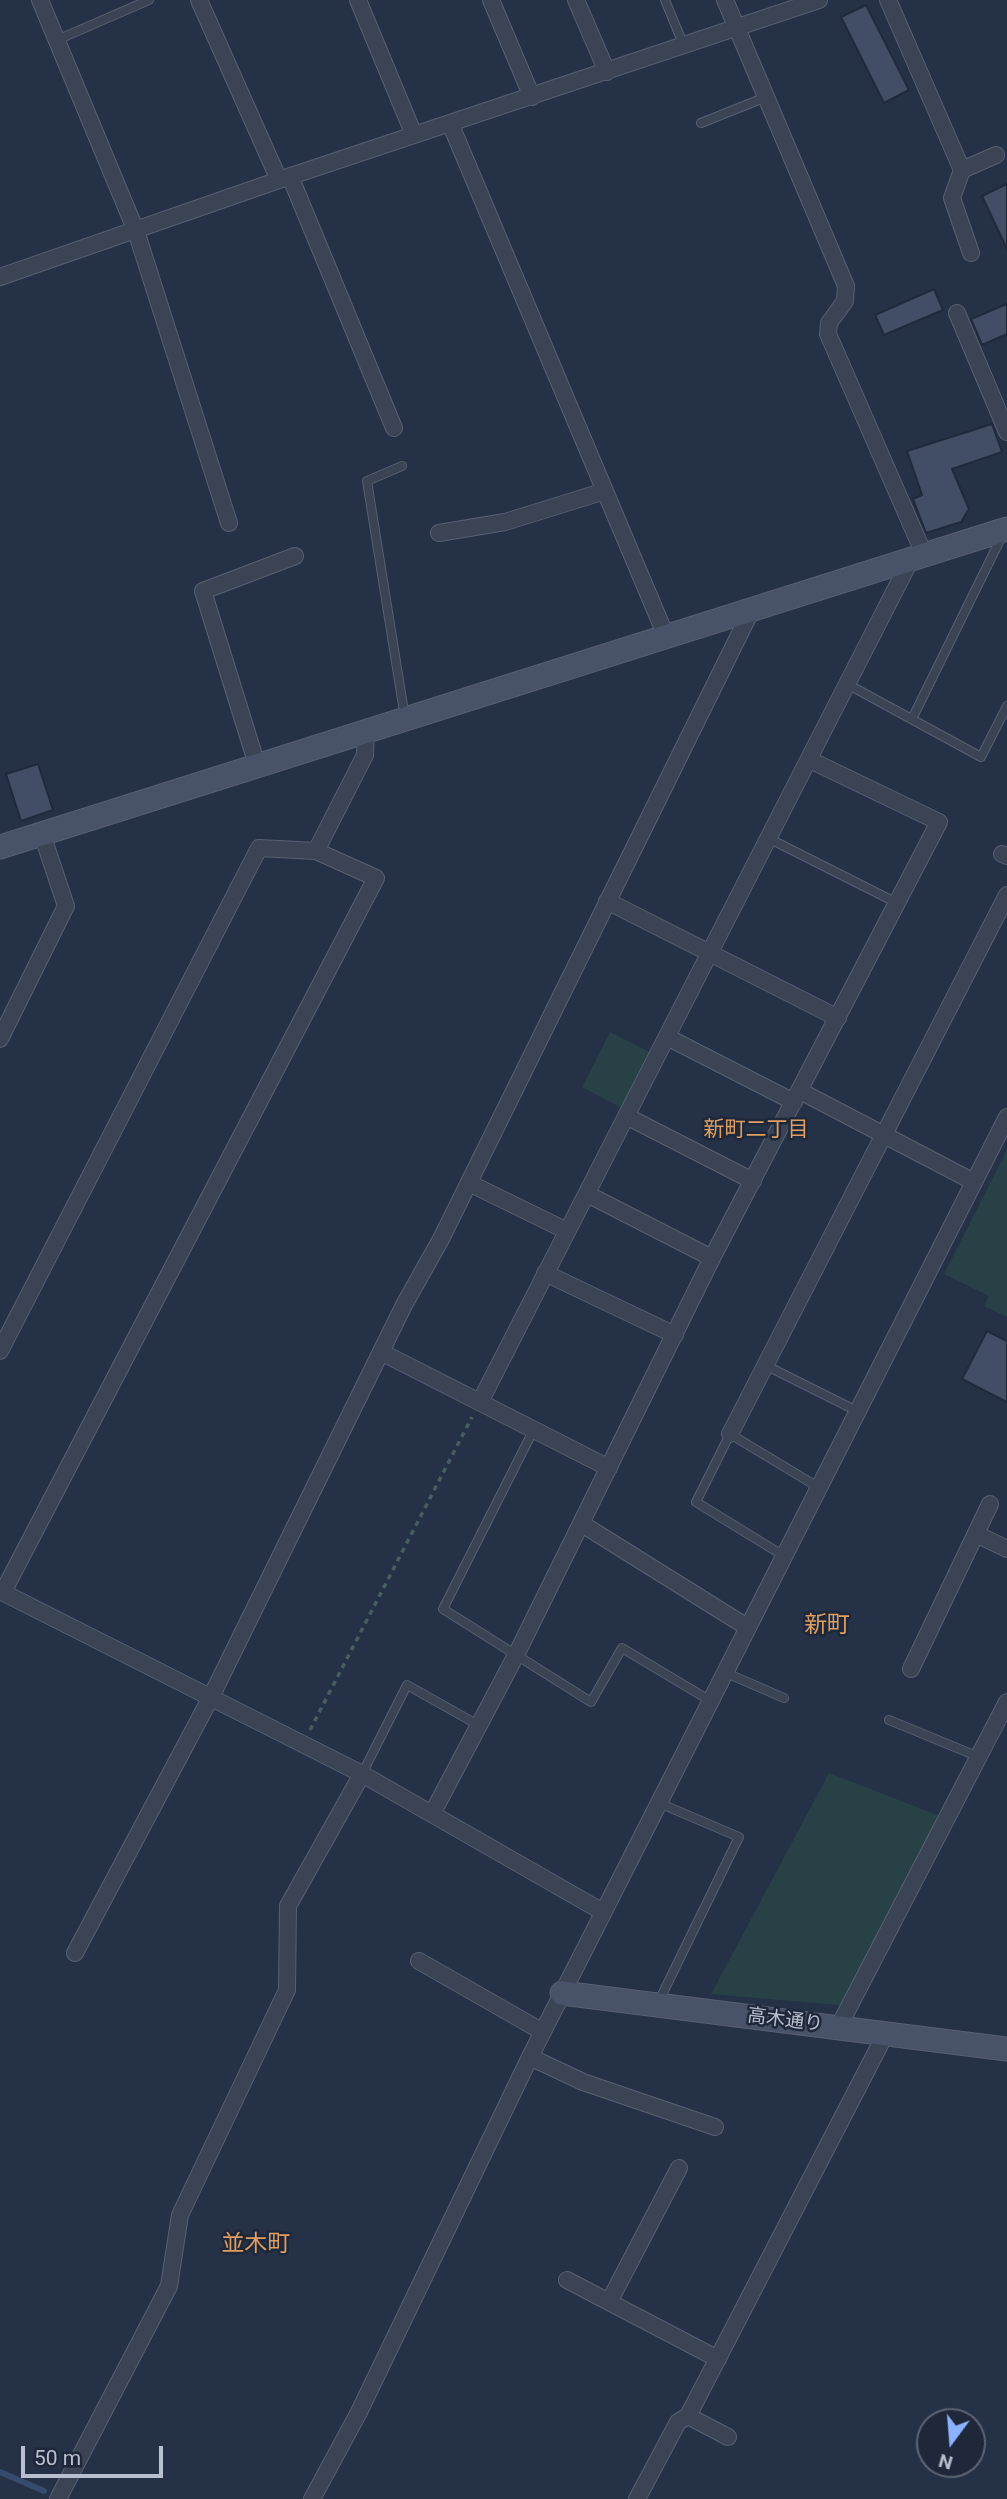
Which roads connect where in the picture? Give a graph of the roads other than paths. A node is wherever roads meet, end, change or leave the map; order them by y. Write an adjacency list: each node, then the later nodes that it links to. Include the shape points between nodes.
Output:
1 (40, 0): 12 (street)
2 (149, 0): 12 (lane)
3 (199, 0): 22 (street)
4 (358, 0): 19 (street)
5 (491, 0): 15 (street)
6 (576, 0): 14 (street)
7 (665, 0): 13 (lane)
8 (725, 0): 11 (street)
9 (819, 0): 11 (street)
10 (888, 0): 21 (street)
11 (737, 29): 13 (street); 16 (street)
12 (57, 40): 23 (street)
13 (684, 46): 14 (street)
14 (607, 72): 15 (street)
15 (532, 97): 17 (street)
16 (766, 97): 18 (lane); 35 (street, via 846,286 845,301 828,324 828,334)
17 (450, 123): 19 (street); 30 (street)
18 (701, 123)
19 (414, 135): 22 (street)
20 (996, 155): 21 (street)
21 (962, 170): 24 (street, via 952,198)
22 (285, 178): 23 (street); 27 (street)
23 (136, 231): 25 (street); 31 (street)
24 (971, 253)
25 (2, 271)
26 (957, 313): 28 (street)
27 (394, 428)
28 (1007, 432)
29 (402, 466): 40 (lane, via 367,481)
30 (605, 491): 33 (street, via 505,522); 37 (street)
31 (229, 523)
32 (1006, 529): 35 (street); 41 (lane)
33 (439, 533)
34 (295, 556): 44 (street, via 203,591)
35 (918, 557): 36 (street); 38 (street)
36 (752, 609): 37 (street); 50 (street)
37 (666, 636): 40 (street)
38 (849, 685): 41 (lane); 43 (street)
39 (1007, 706): 41 (lane, via 981,757)
40 (405, 718): 42 (street)
41 (912, 719)
42 (366, 730): 44 (street); 48 (street, via 365,755)
43 (810, 760): 46 (street); 51 (street, via 939,822)
44 (257, 765): 45 (street)
45 (42, 834): 47 (street); 55 (street, via 66,906)
46 (770, 839): 51 (lane); 52 (street)
47 (0, 848)
48 (316, 850): 68 (street, via 259,848); 82 (street, via 376,878)
49 (1007, 895): 59 (street)
50 (607, 901): 52 (street); 62 (street)
51 (897, 903): 53 (street)
52 (712, 954): 53 (street); 54 (street)
53 (838, 1018): 56 (street)
54 (669, 1038): 56 (street); 57 (street)
55 (0, 1039)
56 (797, 1096): 59 (street); 60 (street)
57 (628, 1117): 60 (street); 63 (street)
58 (1007, 1117): 61 (street)
59 (886, 1136): 61 (street); 70 (street)
60 (753, 1181): 65 (street)
61 (974, 1182): 72 (street)
62 (469, 1183): 64 (street); 69 (street)
63 (587, 1194): 64 (street); 65 (street)
64 (567, 1231): 66 (street)
65 (712, 1258): 67 (street)
66 (545, 1273): 67 (street); 71 (street)
67 (675, 1335): 75 (street)
68 (0, 1351)
69 (381, 1352): 71 (street); 87 (street)
70 (767, 1366): 72 (lane); 74 (street)
71 (480, 1402): 73 (street)
72 (857, 1411): 76 (street)
73 (534, 1429): 75 (street); 84 (lane, via 443,1609)
74 (730, 1434): 76 (lane); 81 (lane, via 696,1502)
75 (609, 1468): 78 (street)
76 (818, 1487): 81 (street)
77 (990, 1504): 79 (street)
78 (582, 1524): 83 (street); 84 (street)
79 (976, 1534): 80 (street); 85 (street)
80 (1007, 1549)
81 (784, 1556): 83 (street)
82 (2, 1592): 87 (street)
83 (747, 1626): 86 (street)
84 (516, 1655): 89 (lane, via 591,1702 622,1648); 92 (street)
85 (911, 1669)
86 (724, 1672): 88 (lane); 89 (street)
87 (211, 1697): 95 (street); 99 (street)
88 (784, 1698)
89 (709, 1700): 96 (street)
90 (1007, 1702): 93 (street)
91 (889, 1720): 94 (lane)
92 (480, 1727): 95 (lane, via 407,1685); 97 (street)
93 (1001, 1727): 94 (street)
94 (979, 1757): 103 (street)
95 (362, 1774): 97 (street); 116 (street, via 288,1906 287,1990 180,2215 169,2286)
96 (659, 1803): 98 (street); 102 (lane, via 739,1837)
97 (432, 1814): 98 (street)
98 (603, 1912): 101 (street)
99 (75, 1953)
100 (419, 1961): 104 (street)
101 (562, 1993): 102 (street, 高木通り); 104 (street)
102 (657, 2006): 103 (street, 高木通り)
103 (838, 2028): 105 (street, 高木通り)
104 (542, 2032): 107 (street)
105 (886, 2033): 106 (street, 高木通り); 112 (street)
106 (1007, 2049)
107 (530, 2057): 108 (street, via 583,2082); 117 (street, via 359,2412)
108 (715, 2126)
109 (679, 2168): 111 (street)
110 (567, 2280): 111 (street)
111 (610, 2302): 112 (street)
112 (718, 2358): 113 (street)
113 (688, 2416): 114 (street); 115 (street, via 677,2422)
114 (728, 2437)
115 (643, 2497)
116 (58, 2499)
117 (312, 2499)

